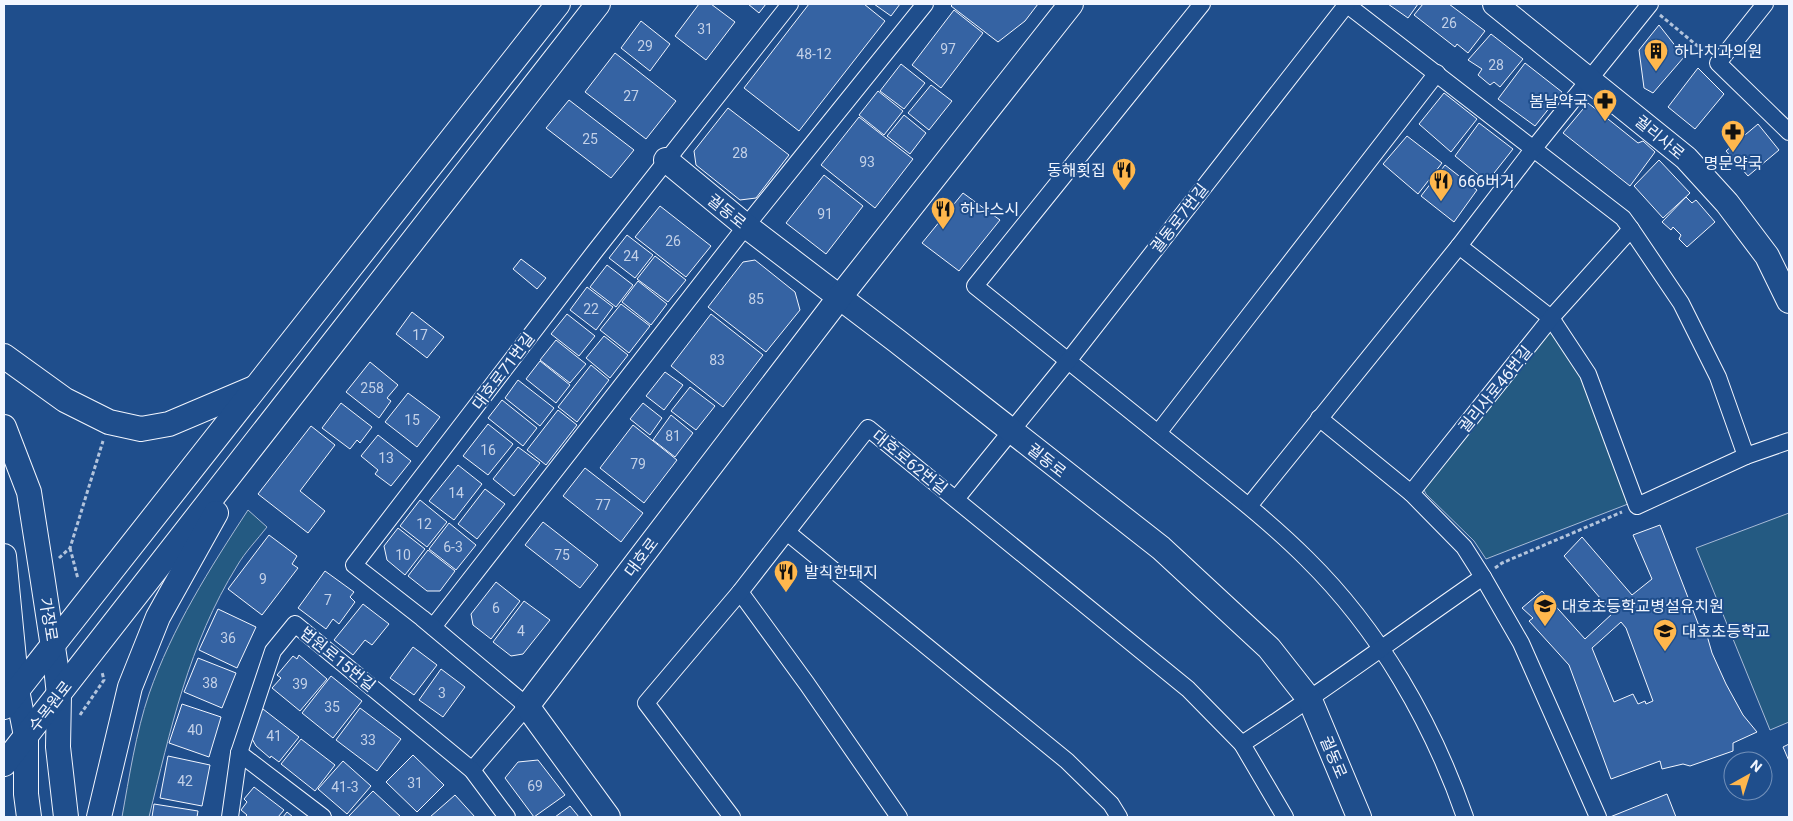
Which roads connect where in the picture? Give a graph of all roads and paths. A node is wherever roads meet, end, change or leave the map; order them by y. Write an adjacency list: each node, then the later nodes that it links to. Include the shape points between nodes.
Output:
1 (558, 4): 25 (street)
2 (598, 4): 32 (street)
3 (790, 4): 16 (street, 대호로71번길)
4 (925, 4): 17 (street)
5 (1071, 4): 20 (street, 대호로)
6 (1202, 4): 24 (street, via 975,286)
7 (1346, 4): 12 (street); 24 (street, 궐동로7번길)
8 (1495, 4): 13 (street, 궐리사로)
9 (1649, 4): 11 (path); 13 (street)
10 (1765, 4): 11 (street)
11 (1718, 63): 14 (street)
12 (1437, 73): 15 (street); 30 (street)
13 (1590, 79): 15 (street); 21 (street, 궐리사로, via 1686,158 1727,203 1767,256)
14 (1789, 132)
15 (1534, 148): 18 (street, via 1623,218); 19 (street)
16 (666, 160): 17 (street, 궐동로); 43 (street, 대호로71번길, via 354,565)
17 (746, 226): 20 (street, 궐동로); 43 (street)
18 (1631, 229): 22 (street, 궐리사로46번길); 33 (street, via 1681,302 1718,377)
19 (1460, 246): 22 (street); 26 (street)
20 (839, 298): 29 (street, 궐동로); 49 (street, 대호로)
21 (1789, 301)
22 (1551, 318): 34 (street, 궐리사로46번길); 37 (street, via 1588,374)
23 (4, 356): 27 (street, via 65,400)
24 (1068, 361): 29 (street, 궐동로7번길); 30 (street)
25 (256, 387): 27 (street, via 168,424 141,429); 44 (street)
26 (1320, 418): 34 (street); 36 (street)
27 (109, 422): 39 (path)
28 (4, 427): 44 (street, 가장로, via 29,492)
29 (1012, 432): 35 (street, 궐동로7번길); 48 (street, 궐동로, via 1161,548 1269,648)
30 (1158, 433): 36 (street)
31 (1789, 441): 33 (street)
32 (253, 447): 46 (street, 수목원로); 57 (street, via 158,617 130,687)
33 (1746, 456): 37 (street)
34 (1411, 493): 41 (street, via 1464,547)
35 (956, 499): 38 (street, 대호로62번길, via 868,428); 51 (street, 대호로62번길, via 1188,689)
36 (1249, 506): 45 (street, via 1308,559)
37 (1637, 506): 41 (path, via 1502,563)
38 (788, 533): 42 (street, 대호로62번길); 64 (street, via 1067,761 1111,804)
39 (70, 548)
40 (4, 556): 47 (street)
41 (1483, 577): 45 (street); 68 (street, via 1521,642)
42 (740, 592): 62 (street, 대호로62번길, via 646,703); 63 (street)
43 (433, 628): 49 (street, 대호로71번길)
44 (53, 645): 46 (street, 가장로); 47 (street)
45 (1381, 648): 48 (street); 67 (street, via 1420,711)
46 (59, 694): 50 (street, 수목원로); 56 (street, 가장로, via 58,747)
47 (11, 698): 50 (street)
48 (1310, 700): 51 (street); 66 (street, 궐동로)
49 (527, 706): 54 (street); 61 (street)
50 (26, 736): 53 (street, 수목원로); 55 (street)
51 (1242, 744): 65 (street, 대호로62번길)
52 (239, 753): 54 (street, 법원로15번길, via 273,651 295,624); 58 (street, 법원로15번길); 59 (street)
53 (4, 764)
54 (472, 770): 60 (street, 법원로15번길)
55 (29, 817)
56 (66, 817)
57 (99, 817)
58 (230, 817)
59 (323, 817)
60 (507, 817)
61 (608, 817)
62 (732, 817)
63 (899, 817)
64 (1119, 817)
65 (1286, 817)
66 (1359, 817)
67 (1465, 817)
68 (1598, 817)

